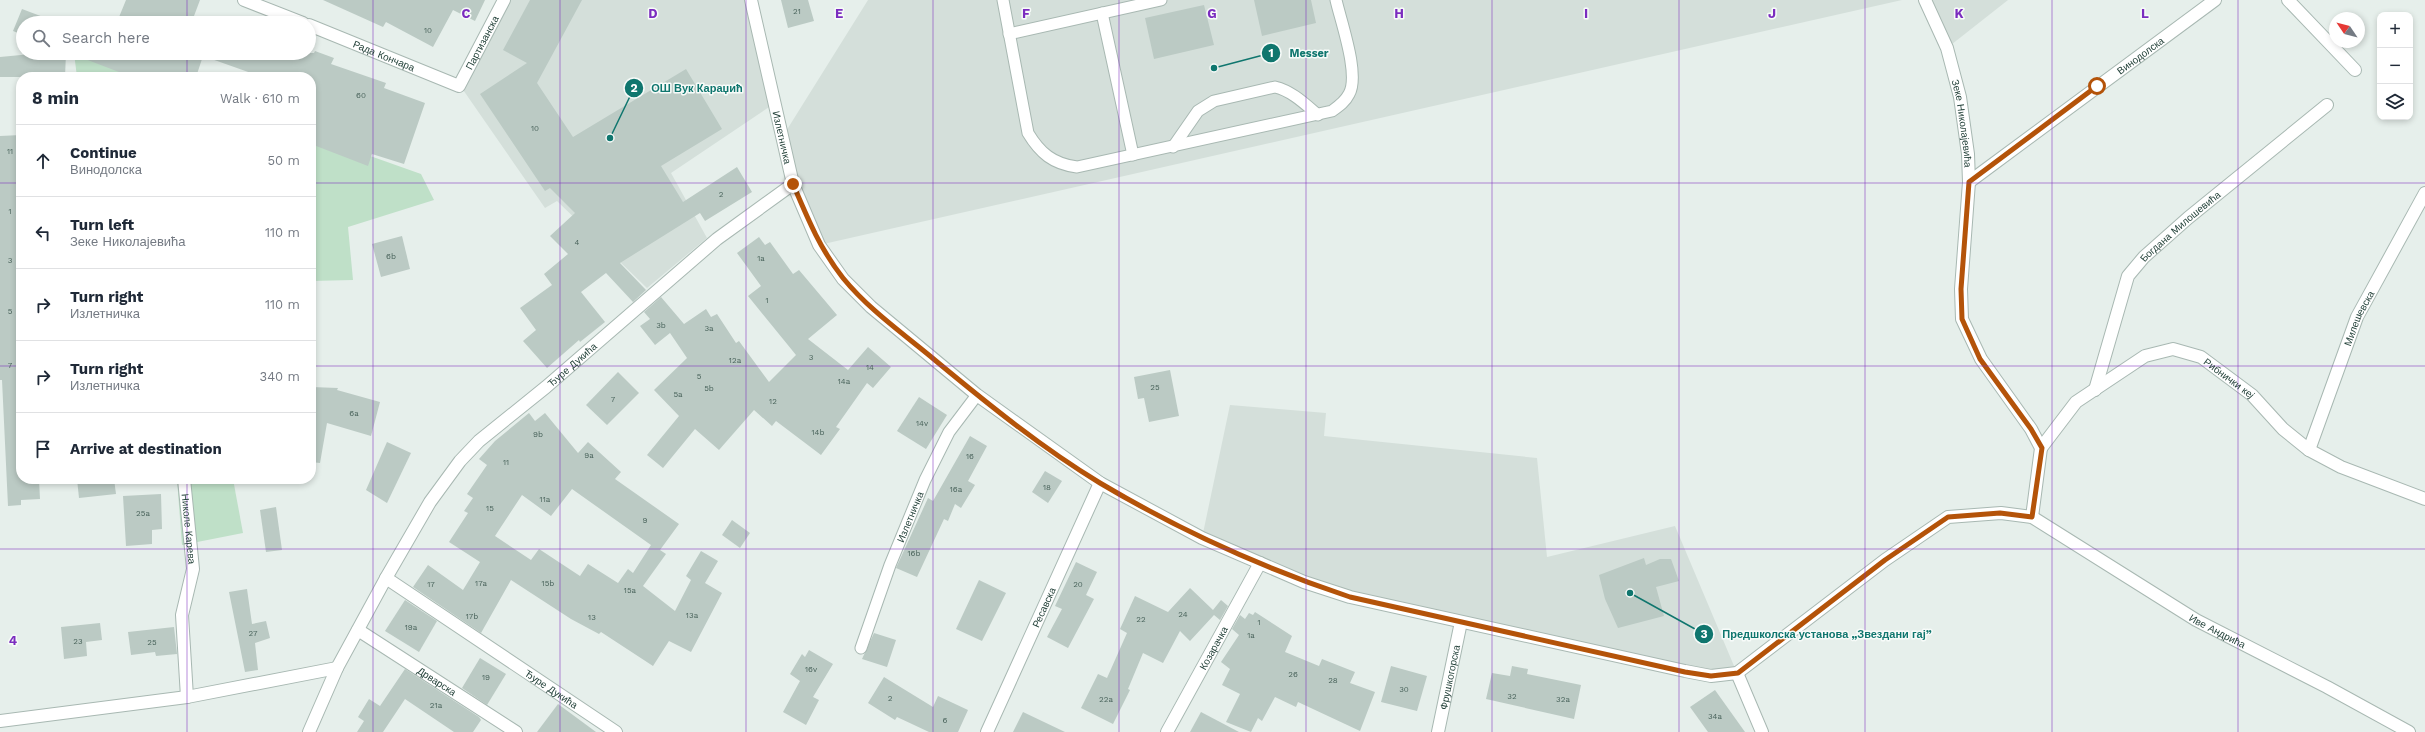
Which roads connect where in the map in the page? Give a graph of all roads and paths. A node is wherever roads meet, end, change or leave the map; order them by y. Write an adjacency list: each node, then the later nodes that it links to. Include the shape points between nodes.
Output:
1 (244, 0): 10 (street)
2 (504, 0): 17 (street, Партизанска)
3 (751, 0): 23 (street, Излетничка)
4 (1003, 0): 15 (lane)
5 (1161, 0): 11 (lane)
6 (1336, 0): 19 (lane, via 1353,82 1350,93 1342,103 1332,111)
7 (1925, 0): 22 (street, Зеке Николајевића, via 1948,48 1960,97)
8 (2215, 0): 22 (street, Винодолска)
9 (2288, 0): 16 (street)
10 (265, 4): 13 (street)
11 (1128, 4): 12 (lane)
12 (1102, 13): 15 (lane); 21 (lane)
13 (289, 16)
14 (316, 28): 17 (street, Рада Кончара)
15 (1009, 34): 21 (lane, via 1028,133 1036,147 1050,159 1063,165 1077,167)
16 (2355, 70)
17 (459, 86)
18 (2327, 104): 25 (street, Богдана Милошевића, via 2188,218 2144,257 2128,276)
19 (1318, 115): 20 (lane); 20 (lane, via 1293,94 1275,87 1214,100 1205,104)
20 (1173, 147): 21 (lane)
21 (1132, 155)
22 (1969, 182): 27 (street, Зеке Николајевића, via 1961,289 1962,319 1980,359)
23 (793, 184): 26 (street, Излетничка, via 819,245 843,279 871,307); 34 (street, Ђуре Дукића, via 717,239 546,387 479,441 430,502)
24 (2425, 193): 28 (street, Милешевска, via 2356,317)
25 (2095, 390): 27 (street, Рибнички кеј, via 2076,402); 28 (street, Рибнички кеј, via 2145,356 2173,349 2201,357 2252,395 2283,429)
26 (978, 395): 29 (street, Излетничка); 37 (lane, Излетничка, via 949,432 926,480 890,565)
27 (2042, 448): 32 (street)
28 (2309, 450): 31 (street, Рибнички кеј, via 2341,467)
29 (1100, 483): 33 (street, Излетничка, via 1202,538); 45 (street, Ресавска)
30 (184, 484): 40 (street, Николе Карева, via 193,569 182,615)
31 (2424, 497)
32 (2032, 517): 39 (street, via 2000,513 1948,517 1885,560); 49 (street, Иве Андрића, via 2196,620)
33 (1260, 563): 35 (street, Излетничка, via 1304,582 1350,597); 46 (street, Козарачка)
34 (386, 578): 36 (street, Ђуре Дукића); 44 (street, Ђуре Дукића)
35 (1461, 622): 39 (street, Излетничка, via 1685,672 1711,676); 47 (street, Фрушкогорска)
36 (358, 630): 38 (street, Ђуре Дукића); 43 (street, Дрварска)
37 (861, 648)
38 (337, 668): 40 (street); 42 (street, Ђуре Дукића)
39 (1738, 673): 48 (street)
40 (187, 697): 41 (street)
41 (0, 722)
42 (309, 732)
43 (516, 732)
44 (616, 732)
45 (987, 732)
46 (1167, 732)
47 (1438, 732)
48 (1762, 732)
49 (2409, 732)

